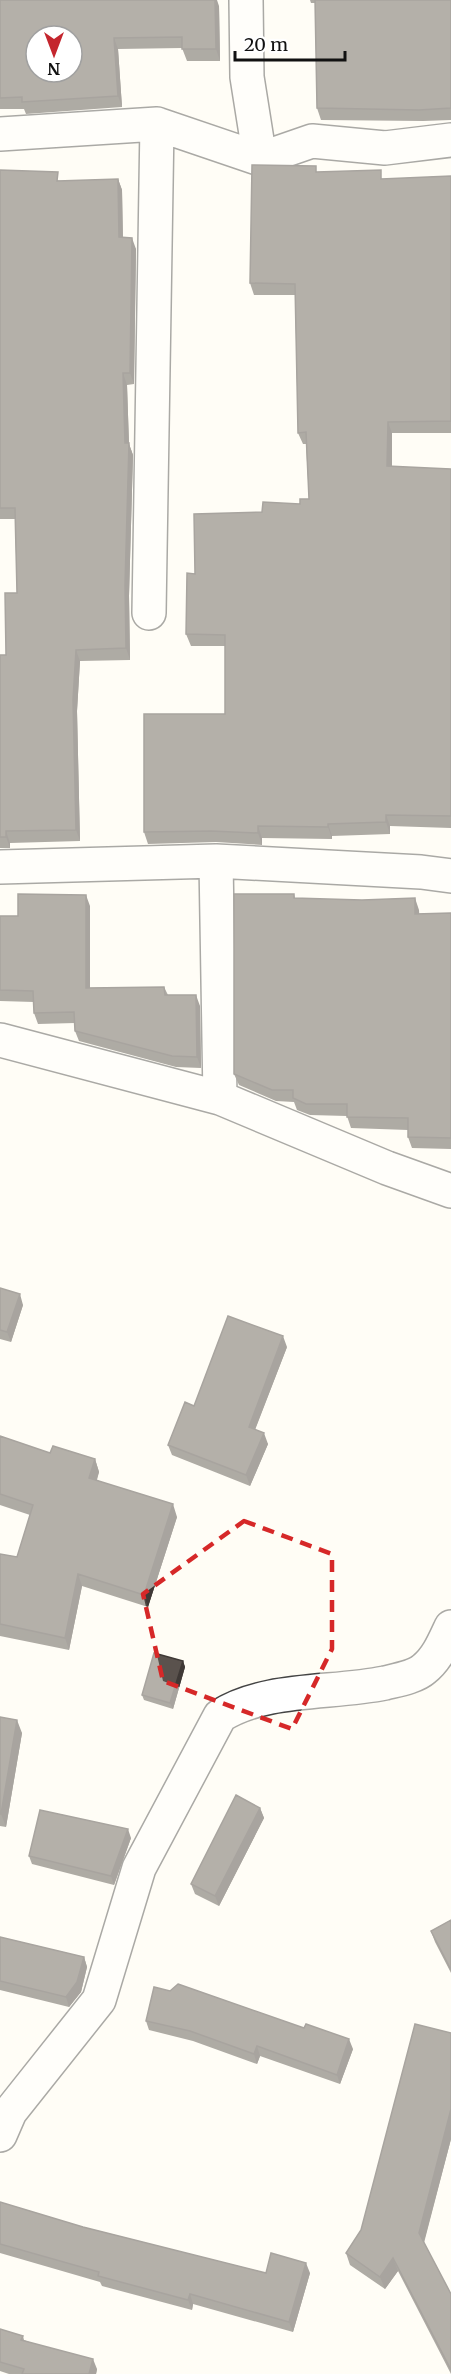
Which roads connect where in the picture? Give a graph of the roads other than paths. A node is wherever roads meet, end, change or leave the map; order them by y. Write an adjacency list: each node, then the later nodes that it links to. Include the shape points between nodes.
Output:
1 (246, 0): 5 (street, via 247,77)
2 (157, 124): 3 (street); 5 (street); 6 (street)
3 (0, 134)
4 (451, 140): 5 (street, via 386,148 312,141)
5 (260, 159)
6 (149, 613)
7 (216, 861): 8 (street); 9 (street); 11 (street)
8 (0, 867)
9 (451, 876)
10 (0, 1040): 11 (street)
11 (220, 1098): 12 (street)
12 (451, 1191)
13 (451, 1627): 14 (street, via 424,1670 365,1687 257,1699 220,1716 139,1868 99,2000 10,2112)
14 (0, 2135)

